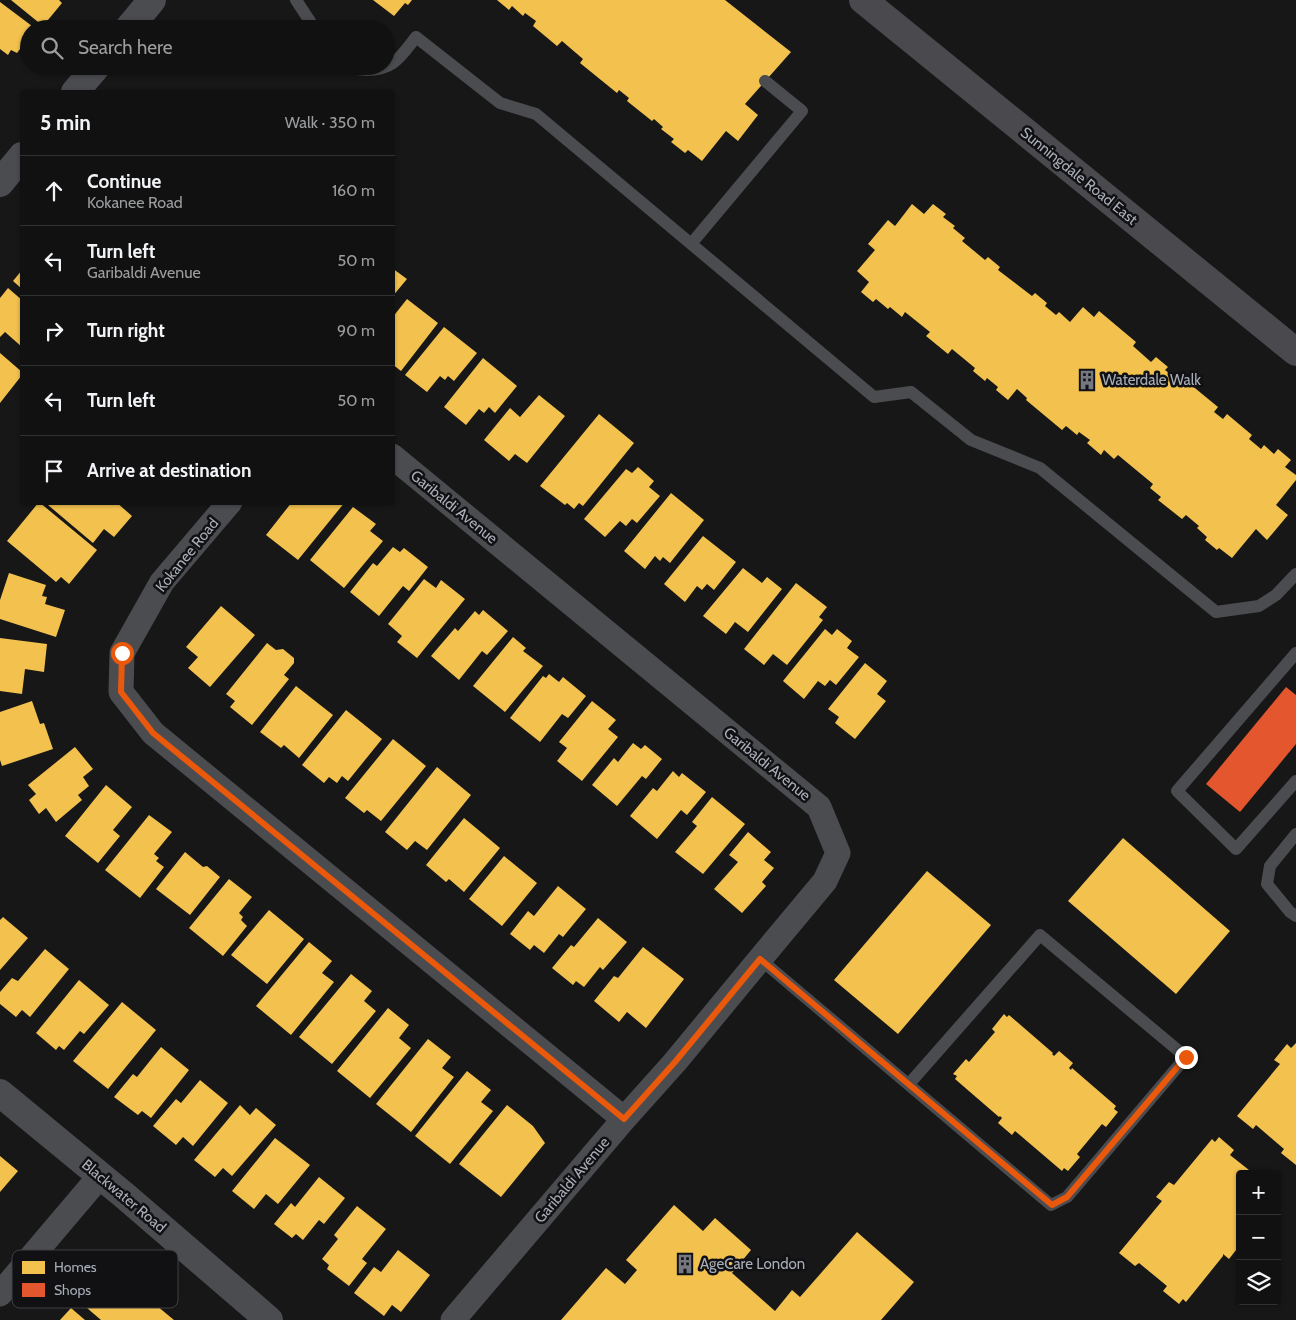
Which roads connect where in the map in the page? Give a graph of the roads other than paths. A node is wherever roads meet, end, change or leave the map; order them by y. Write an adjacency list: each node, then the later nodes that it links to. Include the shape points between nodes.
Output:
1 (152, 0): 4 (street)
2 (296, 0): 5 (lane)
3 (863, 0): 13 (main road, Sunningdale Road East)
4 (135, 20)
5 (309, 20)
6 (395, 62): 12 (lane, via 416,37 500,103 536,114)
7 (89, 75): 9 (street)
8 (765, 81): 12 (lane, via 802,111)
9 (77, 90)
10 (20, 158): 11 (street)
11 (0, 183)
12 (692, 244): 16 (lane, via 874,396 911,392 971,440 1040,468 1216,612 1259,606 1276,595)
13 (1296, 352)
14 (395, 458): 21 (street, Garibaldi Avenue, via 819,807 838,854 825,881)
15 (227, 505): 24 (street, Kokanee Road, via 162,582 122,653 121,692 153,733)
16 (1296, 574)
17 (1296, 653): 18 (lane, via 1177,791 1236,849)
18 (1296, 781)
19 (1296, 834): 20 (lane, via 1270,866 1268,884)
20 (1296, 916)
21 (760, 959): 22 (lane); 24 (street, Garibaldi Avenue)
22 (909, 1084): 22 (lane, via 1052,1205 1067,1197 1186,1057 1040,935)
23 (0, 1093): 25 (street, Blackwater Road)
24 (624, 1119): 30 (street, Garibaldi Avenue)
25 (100, 1176): 26 (street); 29 (street, Blackwater Road)
26 (37, 1250)
27 (12, 1280): 28 (street)
28 (0, 1294)
29 (269, 1320)
30 (453, 1320)

